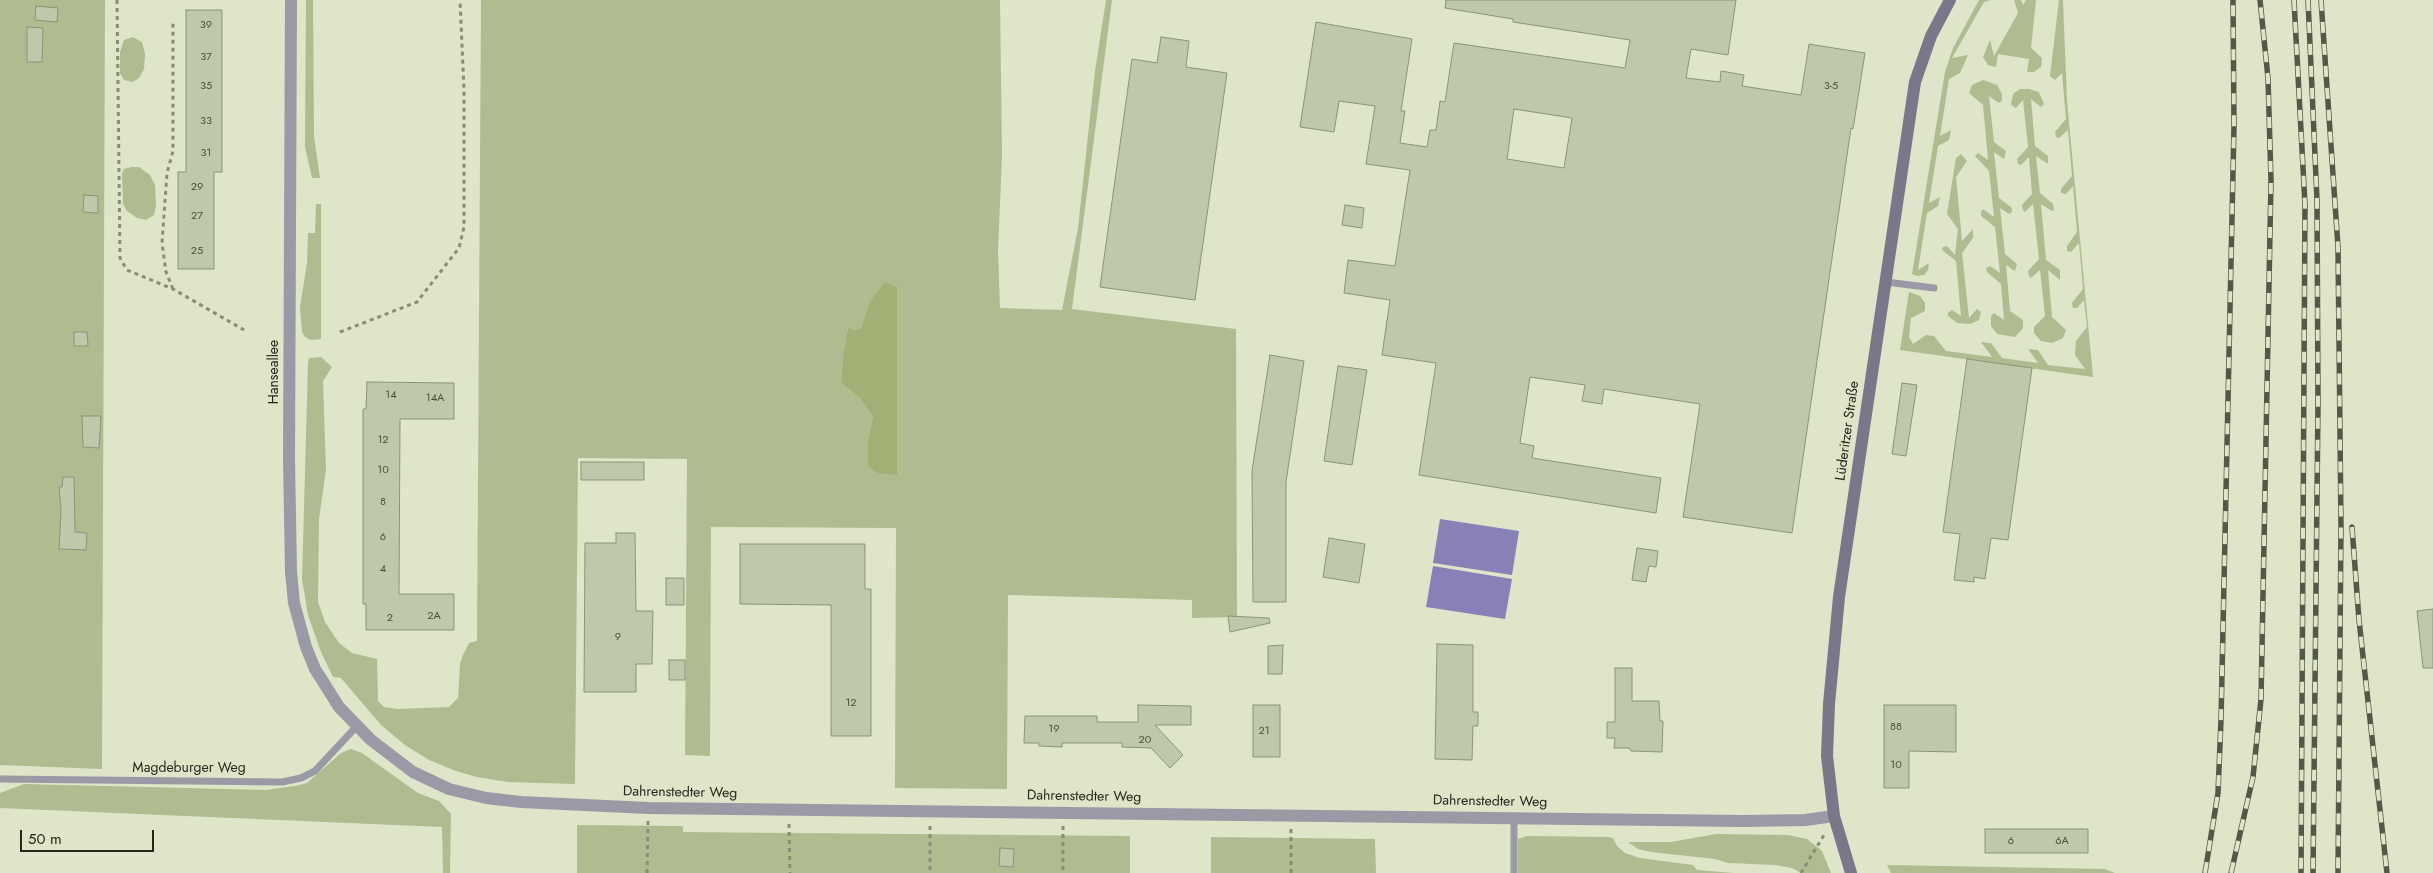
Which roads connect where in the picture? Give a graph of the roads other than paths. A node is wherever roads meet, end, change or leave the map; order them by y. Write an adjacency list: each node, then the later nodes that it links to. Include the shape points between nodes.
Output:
1 (291, 0): 5 (street, Hanseallee, via 291,572 294,603 306,647 325,687)
2 (1950, 0): 3 (main road, Lüderitzer Straße, via 1931,36 1915,82)
3 (1886, 282): 4 (lane); 8 (main road, Lüderitzer Straße, via 1833,649 1827,756)
4 (1934, 288)
5 (356, 726): 6 (lane, Magdeburger Weg, via 315,771 282,782); 7 (street, Dahrenstedter Weg, via 384,752 413,772 467,794 521,802 789,810)
6 (0, 778)
7 (1514, 816): 8 (street, Dahrenstedter Weg, via 1743,821); 9 (lane)
8 (1834, 816): 10 (main road, Lüderitzer Straße)
9 (1514, 873)
10 (1851, 873)

